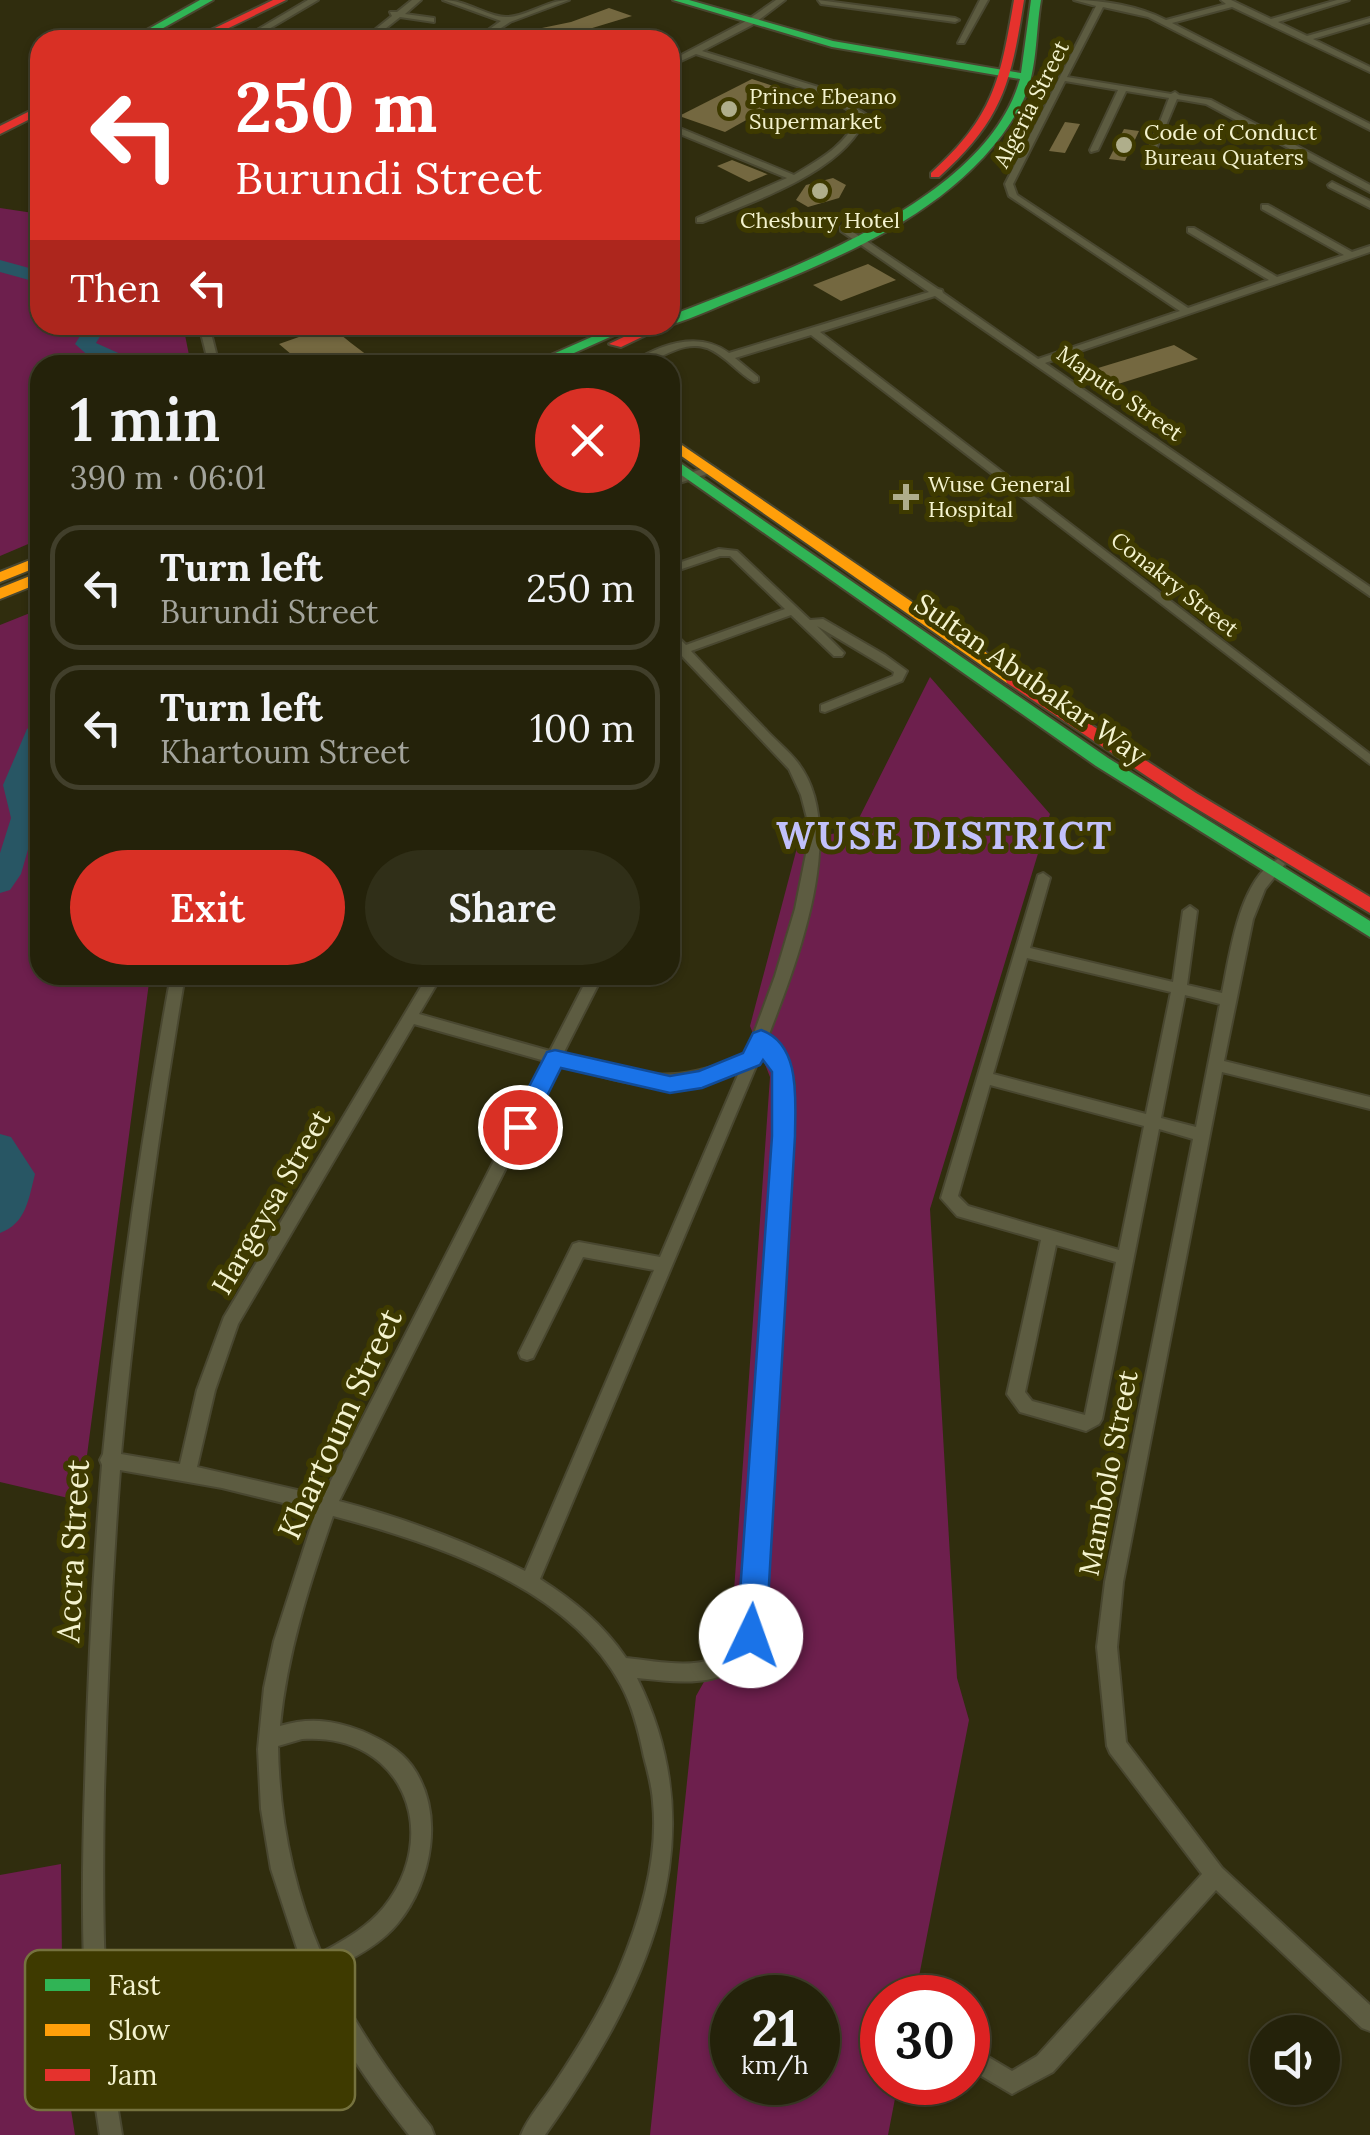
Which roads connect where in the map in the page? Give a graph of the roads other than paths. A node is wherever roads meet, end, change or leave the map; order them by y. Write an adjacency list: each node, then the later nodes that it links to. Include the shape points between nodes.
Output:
1 (178, 0): 32 (main road)
2 (208, 0): 33 (main road)
3 (241, 0): 34 (main road)
4 (281, 0): 35 (main road)
5 (314, 0): 36 (street)
6 (417, 0): 24 (street)
7 (447, 0): 23 (street)
8 (564, 0): 26 (street)
9 (678, 0): 28 (main road)
10 (702, 0): 28 (main road)
11 (781, 0): 28 (street)
12 (984, 0): 40 (street)
13 (1019, 0): 44 (main road)
14 (1036, 0): 44 (main road)
15 (1078, 0): 20 (street)
16 (1345, 0): 21 (street)
17 (820, 2): 18 (street)
18 (844, 2): 27 (street)
19 (1229, 2): 30 (street); 31 (street)
20 (1101, 3): 31 (street); 45 (street, Algeria Street)
21 (1328, 4): 29 (street); 30 (street)
22 (488, 5): 23 (street)
23 (477, 10): 26 (street)
24 (393, 14): 25 (street); 37 (street)
25 (430, 20)
26 (507, 20): 38 (street)
27 (956, 20)
28 (753, 21): 41 (street); 44 (main road)
29 (1366, 21): 39 (street)
30 (1271, 22): 39 (street)
31 (1166, 23): 51 (street)
32 (130, 30)
33 (152, 30)
34 (186, 30)
35 (216, 30)
36 (262, 30)
37 (376, 30)
38 (492, 30)
39 (1306, 39): 43 (street)
40 (961, 41)
41 (694, 52): 42 (street); 56 (street, via 826,92 862,114 862,126 850,139)
42 (680, 59)
43 (1369, 68)
44 (1019, 73): 63 (main road, via 1003,128 968,166 935,192)
45 (1064, 79): 46 (street); 69 (street, Algeria Street, via 1010,184 1012,196)
46 (1124, 86): 47 (street); 54 (street)
47 (1175, 94): 55 (street); 58 (street, via 1218,107)
48 (30, 96): 49 (main road)
49 (0, 112)
50 (30, 114): 52 (main road)
51 (1370, 127)
52 (0, 131)
53 (680, 131): 56 (street)
54 (1094, 150)
55 (1147, 161)
56 (794, 178): 61 (street)
57 (1332, 184): 59 (street)
58 (1370, 189)
59 (1370, 205)
60 (1265, 207): 65 (street)
61 (700, 220)
62 (1191, 230): 66 (street)
63 (851, 233): 67 (street, Maputo Street); 68 (main road); 70 (main road)
64 (1370, 248): 65 (street)
65 (1351, 255): 66 (street)
66 (1275, 280): 69 (street)
67 (939, 292): 71 (street); 78 (street, Maputo Street)
68 (680, 304)
69 (1187, 311): 78 (street)
70 (680, 316)
71 (812, 331): 77 (street); 96 (street, Conakry Street)
72 (608, 335): 74 (main road)
73 (637, 335): 75 (main road)
74 (564, 355)
75 (592, 355)
76 (659, 355): 77 (street, via 697,341 714,344)
77 (728, 357): 79 (street)
78 (1040, 361): 88 (street, Maputo Street)
79 (754, 379)
80 (680, 451): 82 (main road, Sultan Abubakar Way)
81 (680, 464): 82 (main road, Sultan Abubakar Way)
82 (702, 472): 83 (street); 97 (main road, Sultan Abubakar Way); 98 (main road, Sultan Abubakar Way, via 1018,705)
83 (680, 480)
84 (680, 567): 90 (street, via 726,551)
85 (30, 572): 87 (main road)
86 (30, 575): 89 (main road)
87 (0, 578)
88 (1370, 592)
89 (0, 594)
90 (792, 611): 91 (street); 92 (street)
91 (807, 624): 93 (street); 95 (street, via 819,622 901,671)
92 (680, 652)
93 (838, 653)
94 (680, 656): 110 (street, via 794,767 808,794 811,866)
95 (825, 708)
96 (1370, 760)
97 (1285, 858): 98 (street, Mambolo Street); 100 (main road, Sultan Abubakar Way)
98 (1268, 872): 102 (main road, Sultan Abubakar Way); 108 (street, Mambolo Street, via 1250,905)
99 (1043, 878): 103 (street)
100 (1370, 906)
101 (1190, 911): 107 (street)
102 (1370, 930)
103 (1021, 951): 107 (street); 114 (street)
104 (176, 985): 122 (street, Accra Street, via 142,1189)
105 (428, 985): 109 (street, Hargeysa Street)
106 (591, 985): 111 (street, Khartoum Street)
107 (1179, 989): 108 (street); 116 (street)
108 (1228, 1000): 113 (street, Mambolo Street)
109 (409, 1017): 111 (street); 123 (street, Hargeysa Street, via 230,1322)
110 (761, 1038): 112 (street); 126 (street, via 786,1084 751,1636 746,1652 720,1669)
111 (555, 1058): 112 (street, via 670,1084); 124 (street, Khartoum Street)
112 (752, 1059): 120 (street)
113 (1217, 1065): 115 (street); 117 (street, Mambolo Street)
114 (986, 1078): 116 (street); 118 (street, via 949,1198 963,1210)
115 (1370, 1104)
116 (1152, 1122): 117 (street); 119 (street)
117 (1203, 1136): 128 (street, Mambolo Street, via 1107,1646 1117,1746)
118 (1050, 1236): 119 (street); 119 (street, via 1016,1394 1026,1407 1078,1423 1093,1419)
119 (1124, 1258)
120 (665, 1265): 121 (street, via 579,1249); 125 (street)
121 (527, 1354)
122 (109, 1460): 123 (street); 129 (street, Accra Street, via 97,1643)
123 (187, 1471): 124 (street)
124 (327, 1506): 125 (street, via 457,1550); 127 (street, Khartoum Street, via 296,1594)
125 (528, 1583): 126 (street, via 580,1618)
126 (624, 1667): 138 (street, via 650,1732 664,1810 657,1893 626,1980 571,2082)
127 (270, 1739): 130 (street, Khartoum Street, via 272,1820); 131 (street, via 308,1729 346,1734 388,1752 413,1782 425,1822 417,1868 397,1907)
128 (1215, 1875): 132 (street, Mambolo Street); 134 (street, via 1045,2064 1012,2083)
129 (94, 1950)
130 (309, 1950)
131 (346, 1950)
132 (1370, 2020)
133 (355, 2044): 137 (street, Khartoum Street)
134 (990, 2070)
135 (108, 2110): 136 (street, Accra Street)
136 (111, 2135)
137 (423, 2135)
138 (532, 2135)

